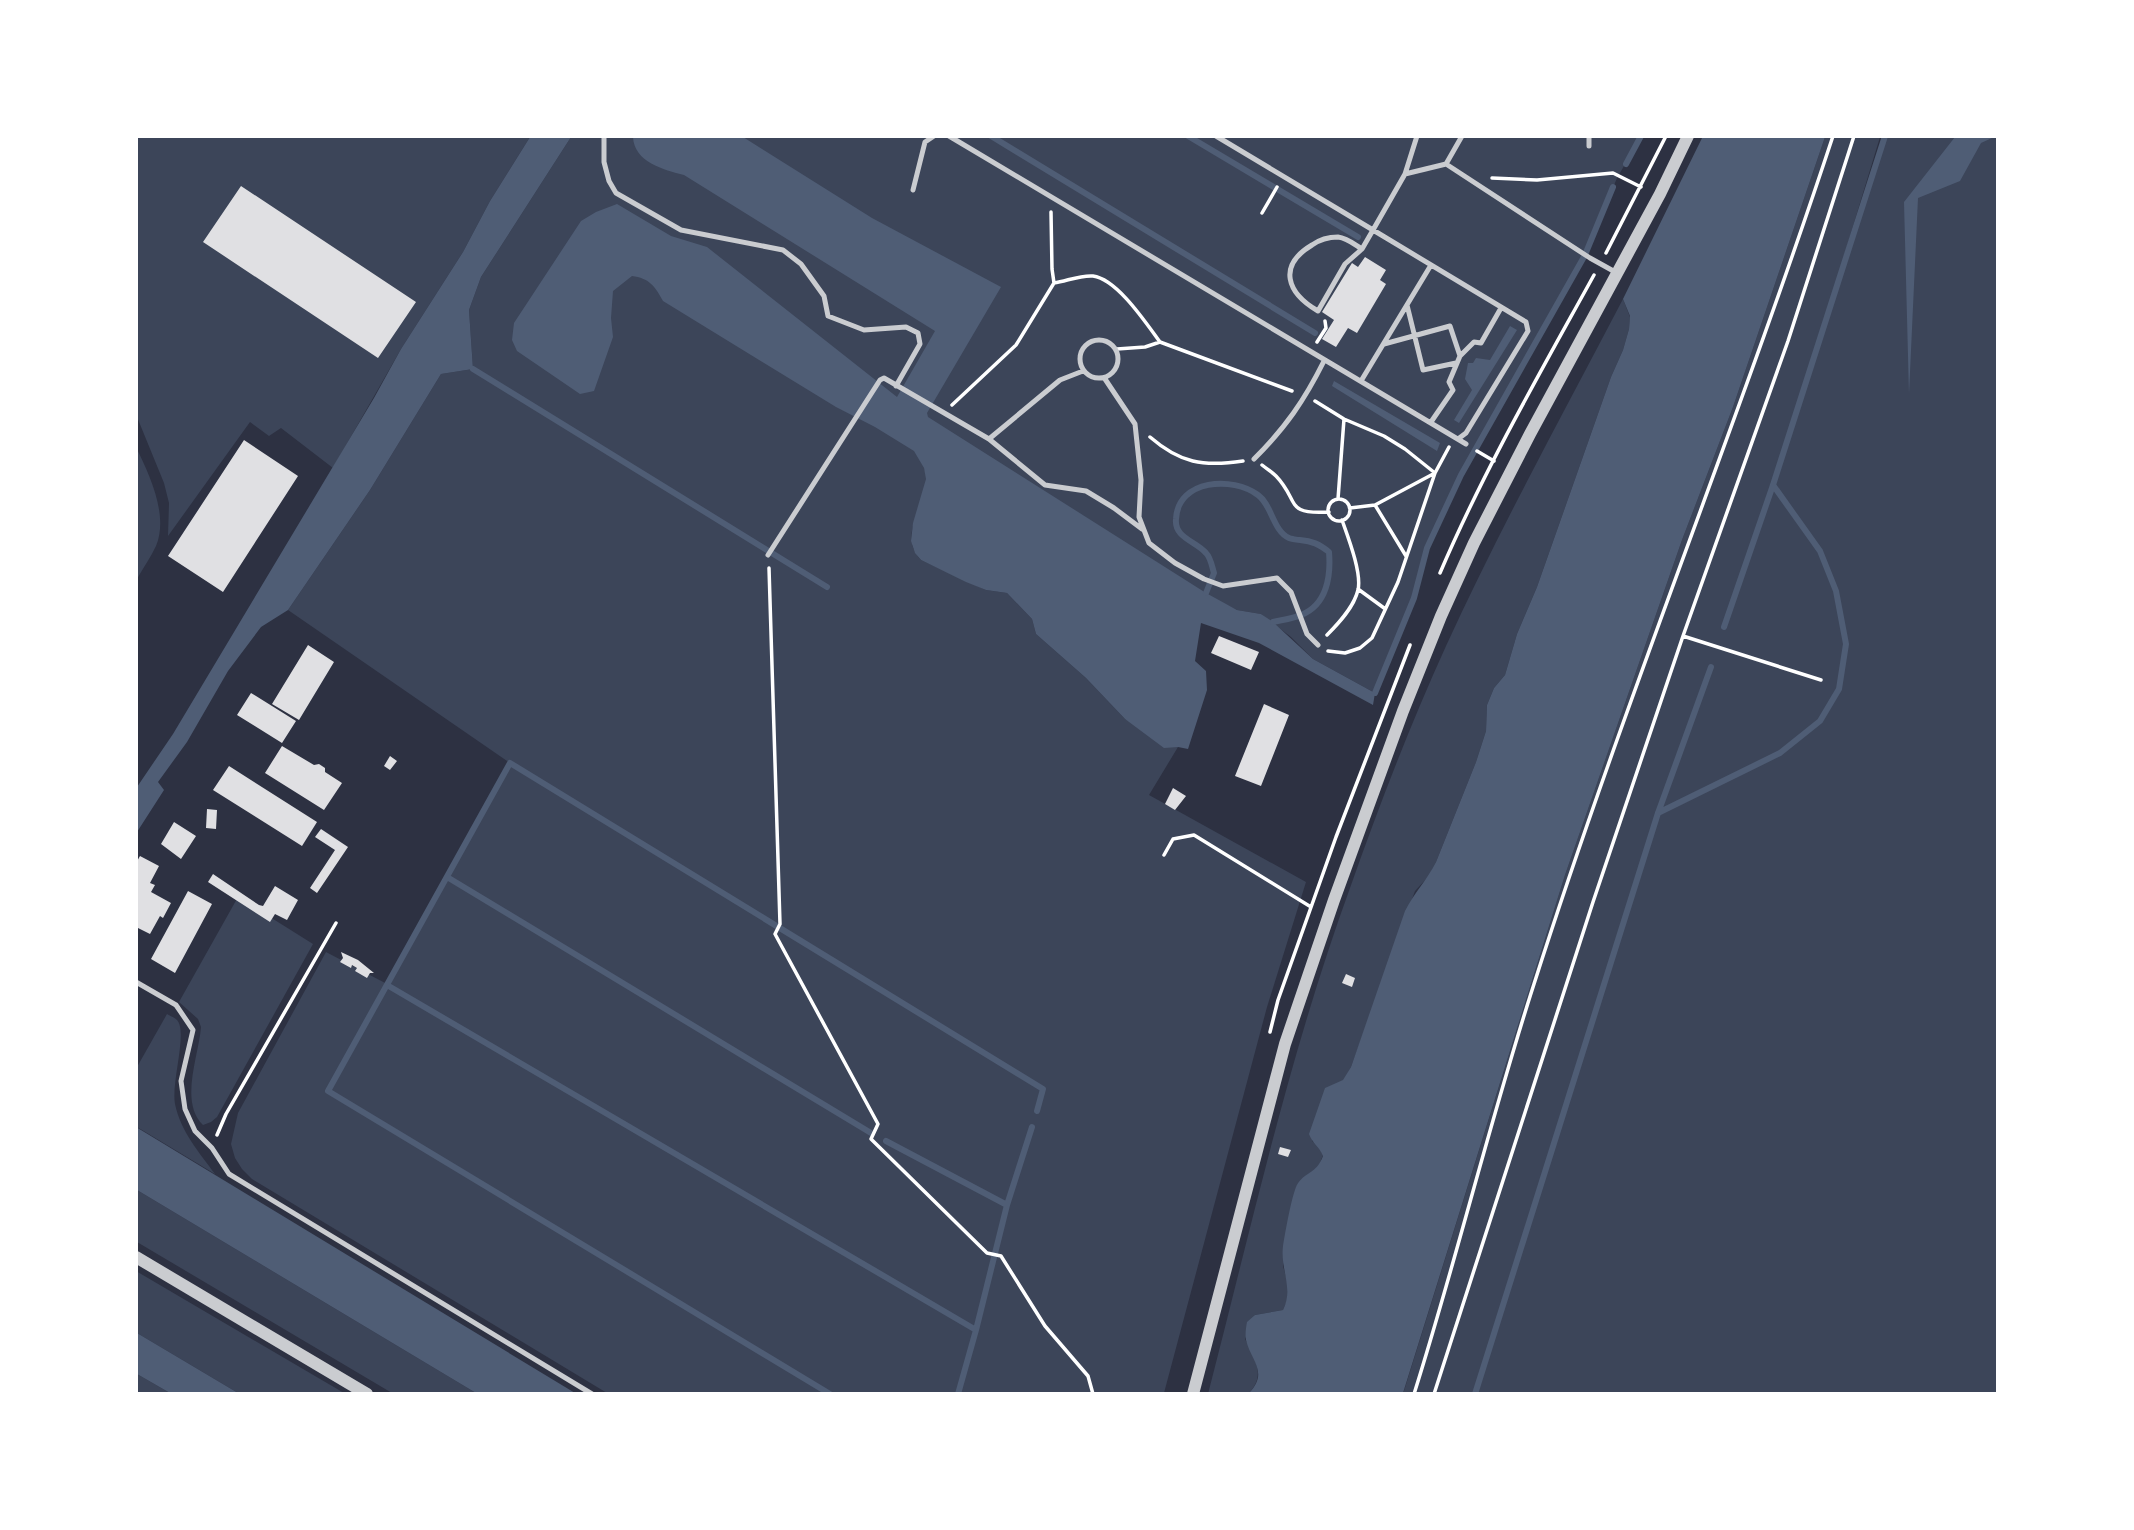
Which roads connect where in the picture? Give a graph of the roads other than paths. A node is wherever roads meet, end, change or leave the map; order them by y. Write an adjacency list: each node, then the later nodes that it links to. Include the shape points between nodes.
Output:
1 (604, 136): 29 (lane, via 604,162 616,193 681,230 783,250 801,264 824,296 828,316 864,330 906,327 918,333 920,344)
2 (916, 136): 10 (lane)
3 (934, 136): 10 (lane)
4 (949, 136): 24 (lane)
5 (1216, 136): 15 (lane)
6 (1417, 136): 13 (lane)
7 (1462, 136): 12 (lane)
8 (1589, 136): 11 (lane)
9 (1688, 136): 18 (street)
10 (925, 142): 14 (lane)
11 (1589, 146)
12 (1446, 164): 13 (lane); 18 (lane)
13 (1405, 174): 15 (lane)
14 (913, 191)
15 (1373, 230): 16 (lane); 17 (lane)
16 (1362, 249): 16 (lane, via 1345,264 1318,311 1302,302 1290,282 1293,261 1299,254 1328,238 1348,239)
17 (1431, 265): 19 (lane); 20 (lane)
18 (1617, 273): 42 (street, via 1474,543 1403,711 1285,1044)
19 (1407, 305): 21 (lane); 22 (lane)
20 (1502, 308): 23 (lane, via 1481,343 1474,342); 32 (lane, via 1526,323 1528,331)
21 (1415, 334): 22 (lane); 23 (lane, via 1450,326); 25 (lane, via 1423,370)
22 (1384, 344): 28 (lane)
23 (1460, 356): 25 (lane)
24 (1324, 361): 28 (lane); 34 (lane, via 1307,396)
25 (1455, 363): 30 (lane, via 1449,382 1453,390)
26 (1083, 371): 27 (lane, via 1097,380); 27 (lane, via 1082,350 1087,343 1108,341 1117,349 1116,368); 31 (lane, via 1060,380)
27 (1105, 379): 35 (lane, via 1135,424)
28 (1361, 381): 30 (lane)
29 (898, 387): 31 (lane); 36 (lane, via 880,380)
30 (1431, 422): 32 (lane)
31 (989, 439): 35 (lane, via 1045,485 1086,491)
32 (1458, 439): 33 (lane)
33 (1466, 444)
34 (1254, 459)
35 (1142, 529): 37 (lane, via 1149,543 1203,579 1223,586 1278,578 1291,592 1307,634)
36 (768, 555)
37 (1318, 645)
38 (136, 982): 41 (lane, via 176,1005 192,1030 181,1081 185,1109 195,1131 229,1174)
39 (136, 1257): 40 (street)
40 (367, 1394)
41 (592, 1394)
42 (1193, 1394)

